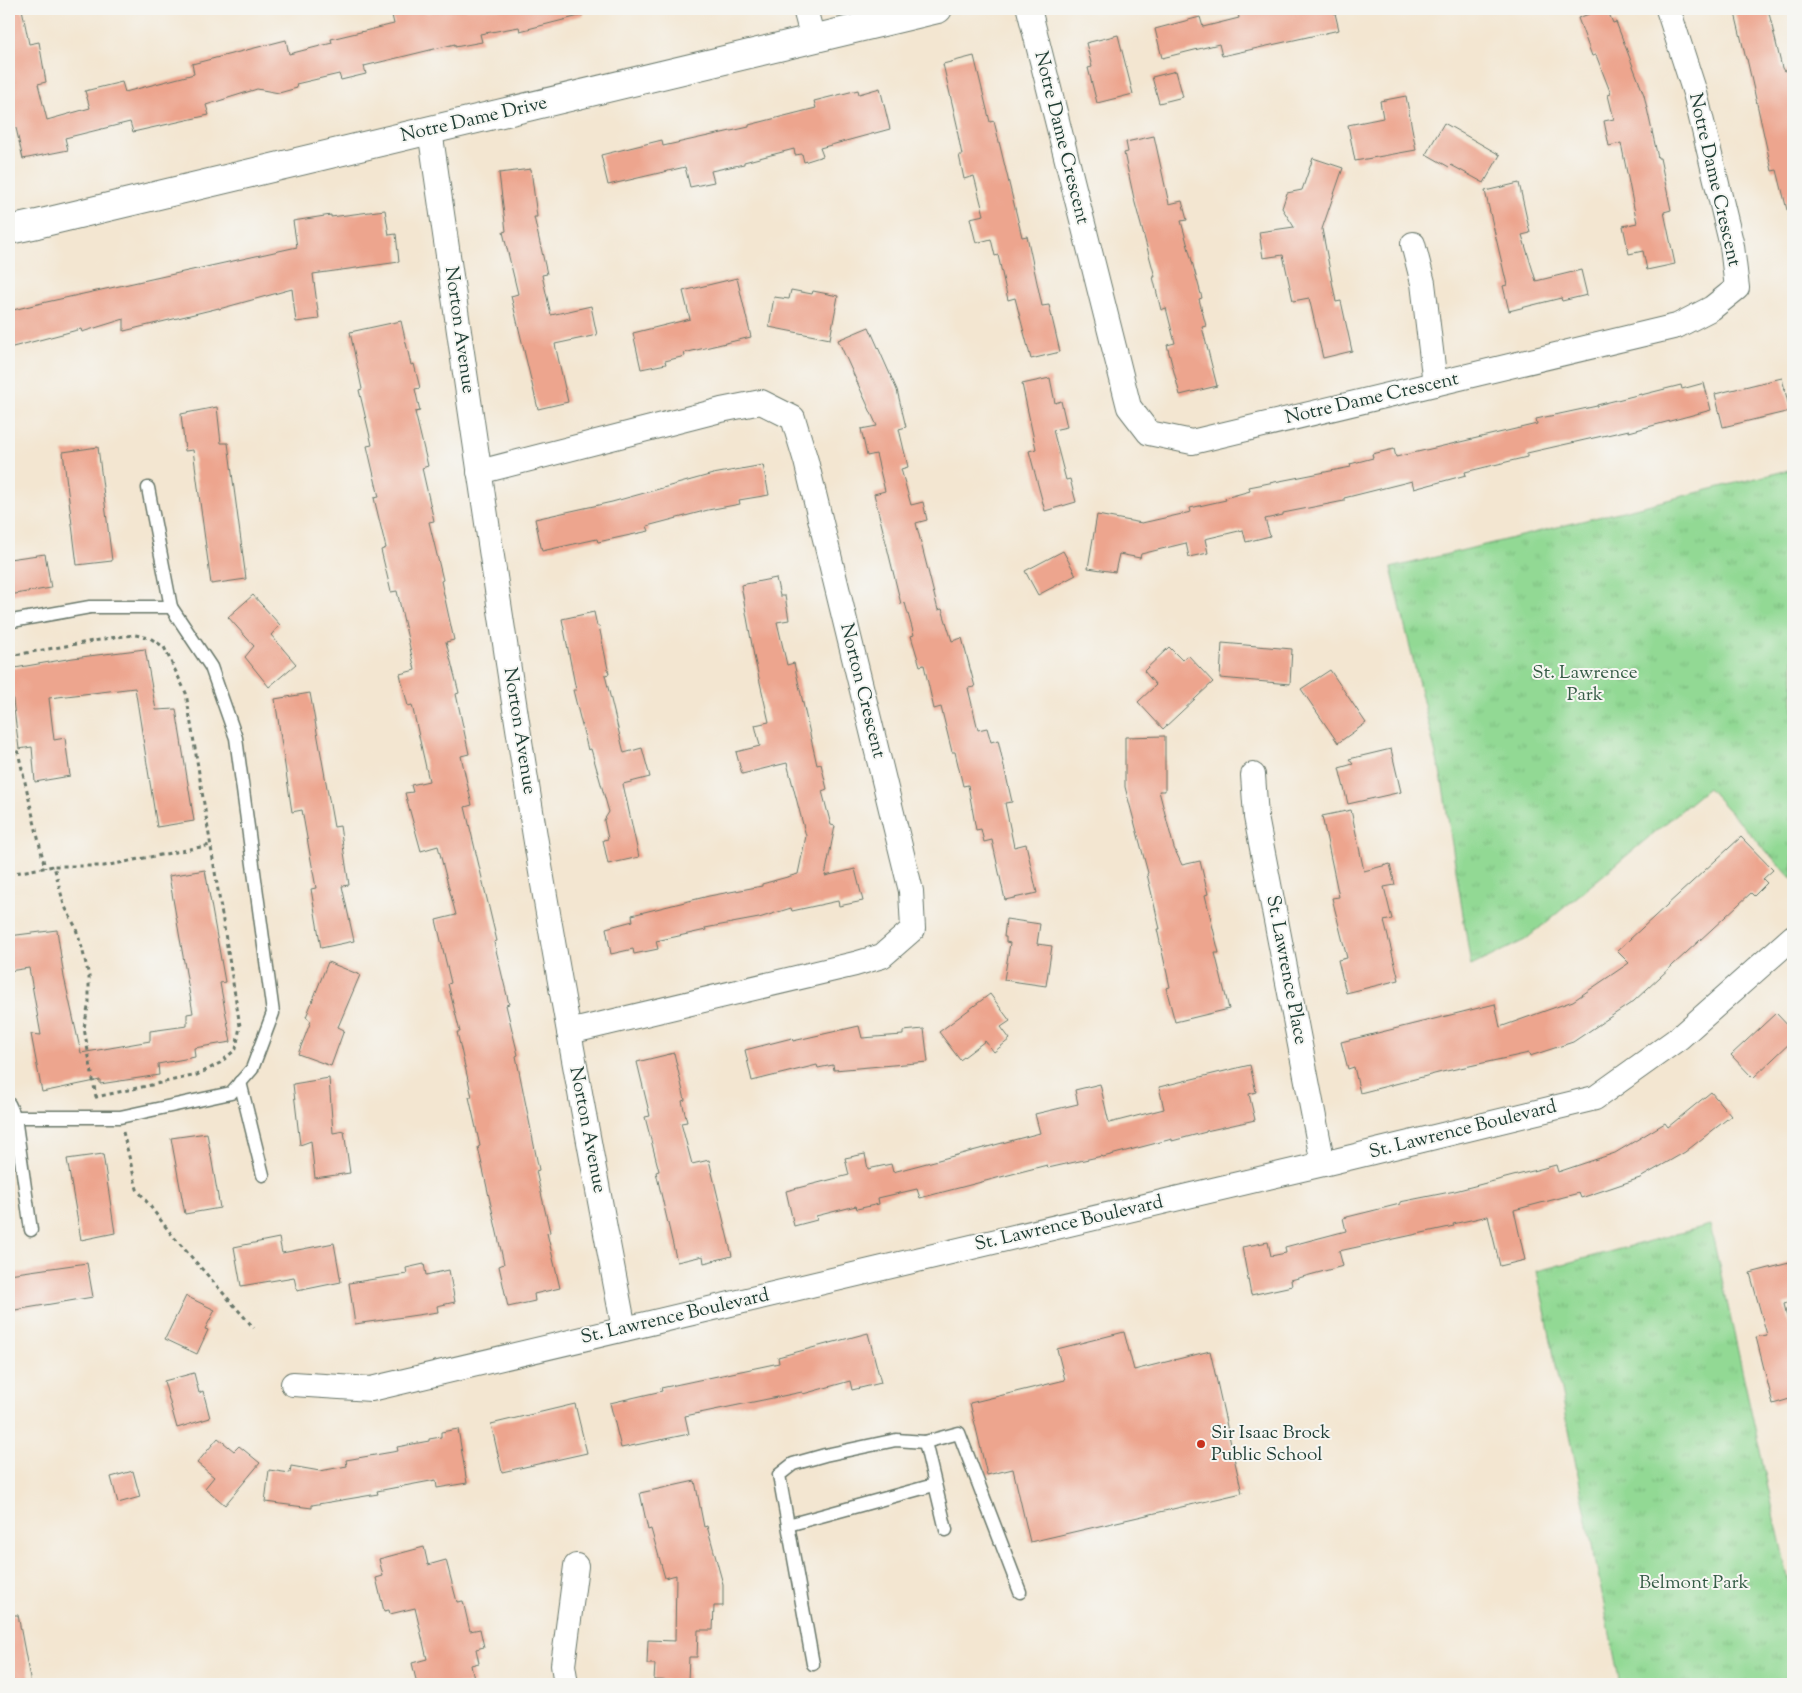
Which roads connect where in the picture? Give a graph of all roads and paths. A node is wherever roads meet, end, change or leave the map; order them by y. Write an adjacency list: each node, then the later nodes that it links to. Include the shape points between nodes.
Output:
1 (805, 9): 5 (street)
2 (938, 9): 5 (street, Notre Dame Drive)
3 (1029, 9): 9 (street, Notre Dame Crescent, via 1129,407 1148,433 1192,442)
4 (1668, 9): 9 (street, Notre Dame Crescent, via 1695,93 1732,246 1737,288 1712,308 1677,326)
5 (813, 39): 6 (street, Notre Dame Drive)
6 (430, 130): 7 (street, Notre Dame Drive); 10 (street, Norton Avenue)
7 (9, 230)
8 (1414, 244): 9 (street, via 1423,283)
9 (1435, 384)
10 (478, 472): 22 (street, Norton Avenue); 22 (street, Norton Crescent, via 761,402 793,418 910,891 913,929 882,956)
11 (148, 488): 12 (lane)
12 (171, 607): 13 (lane, via 90,607); 23 (lane, via 211,667 236,738 273,1013 252,1069)
13 (9, 624)
14 (9, 656): 17 (path, via 135,635 150,638 164,648 186,693)
15 (9, 748): 19 (path, via 18,752)
16 (1253, 775): 29 (street, St. Lawrence Place, via 1256,817)
17 (212, 845): 18 (path, via 104,866); 24 (path, via 240,1026 236,1048 220,1063 197,1075)
18 (54, 866): 19 (path); 24 (path, via 89,976 84,1028)
19 (45, 868): 20 (path)
20 (9, 874)
21 (1793, 937): 29 (street, St. Lawrence Boulevard, via 1679,1038 1595,1098)
22 (569, 1032): 33 (street, Norton Avenue)
23 (240, 1082): 28 (lane, via 231,1093); 30 (lane)
24 (96, 1097): 25 (path)
25 (88, 1098)
26 (9, 1104): 27 (lane)
27 (15, 1117): 28 (lane); 31 (lane)
28 (120, 1117): 32 (path, via 137,1190 172,1236)
29 (1323, 1164): 33 (street, St. Lawrence Boulevard)
30 (263, 1175)
31 (31, 1230)
32 (254, 1328)
33 (624, 1328): 34 (street, St. Lawrence Boulevard, via 371,1389)
34 (293, 1384)
35 (925, 1442): 36 (lane); 37 (lane, via 896,1440 793,1464 779,1475); 40 (lane, via 959,1433)
36 (934, 1485): 37 (lane); 38 (lane)
37 (788, 1525): 41 (lane)
38 (946, 1530)
39 (576, 1566): 42 (street, via 563,1665)
40 (1020, 1592)
41 (813, 1664)
42 (566, 1684)

